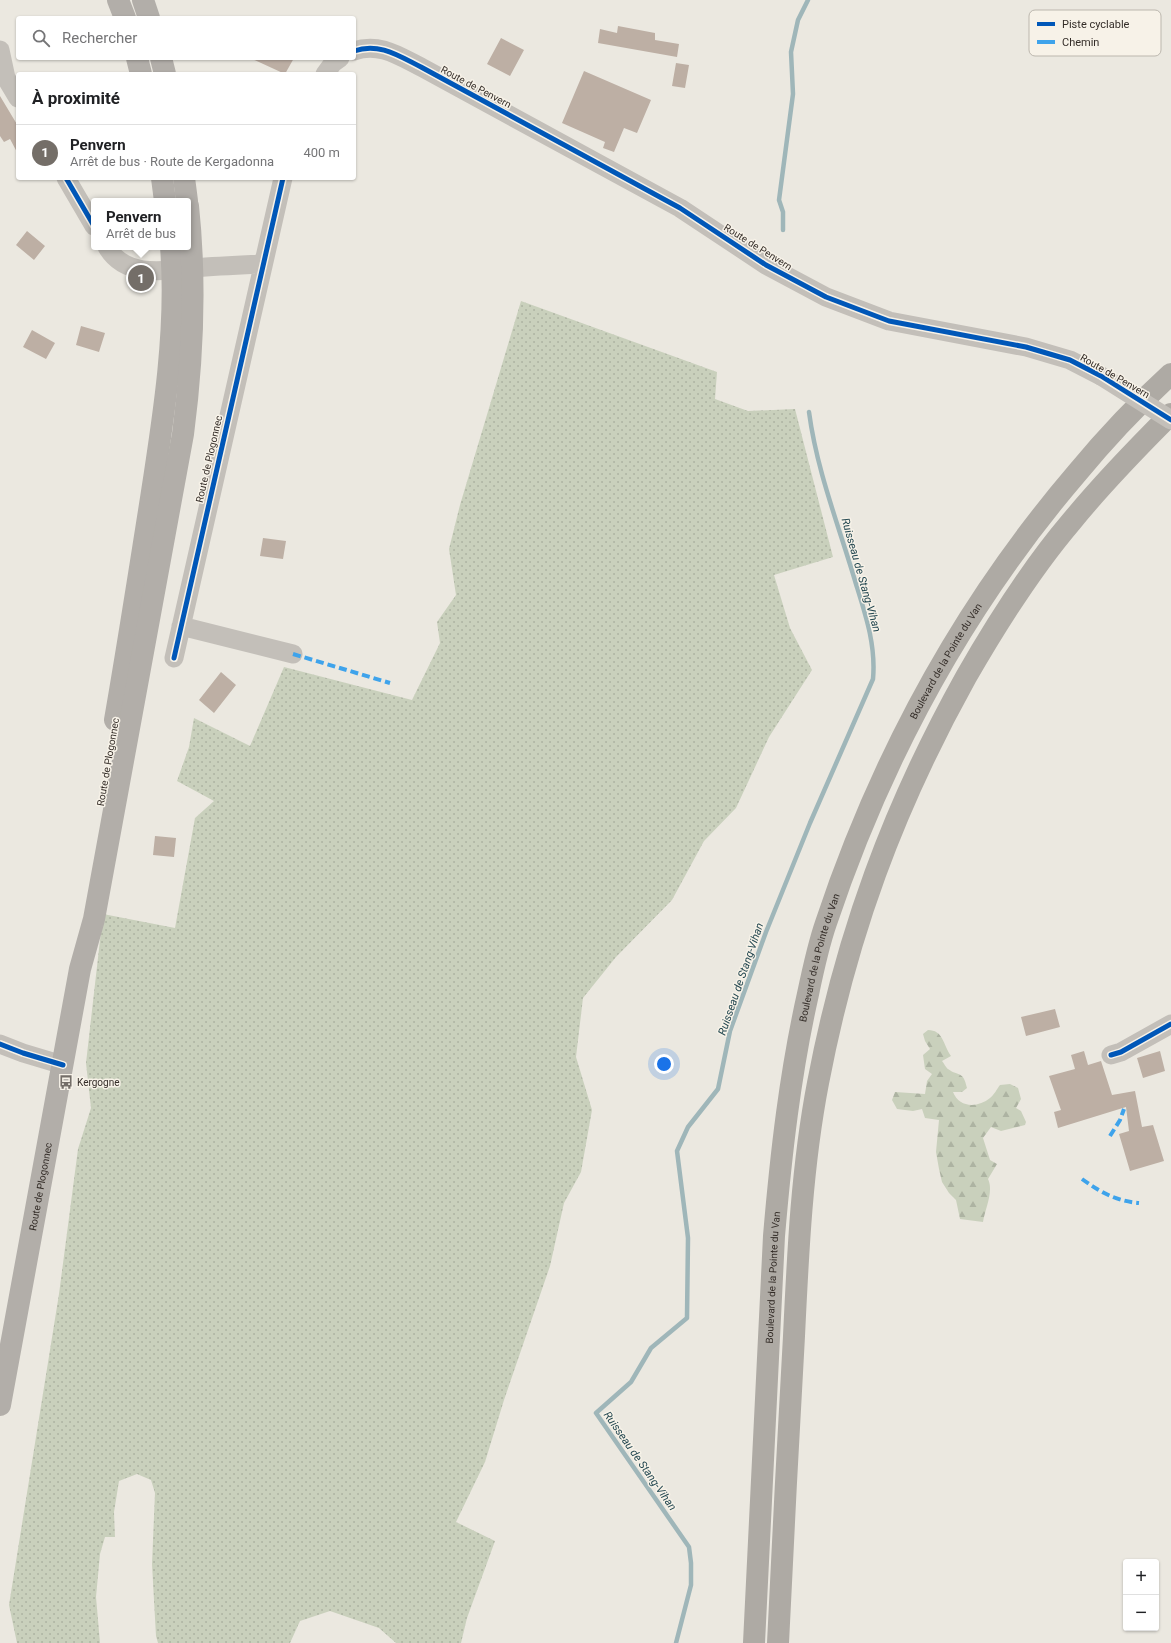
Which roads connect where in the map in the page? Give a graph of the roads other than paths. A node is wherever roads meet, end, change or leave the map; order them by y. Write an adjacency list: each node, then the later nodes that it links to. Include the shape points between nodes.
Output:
1 (118, 0): 3 (main road)
2 (143, 0): 4 (main road)
3 (124, 16)
4 (148, 16)
5 (0, 50): 13 (street, via 6,78)
6 (356, 51): 29 (street, Route de Penvern, bridge, via 379,48 421,67 680,208 766,264 826,297 889,321 1026,347 1070,360 1101,376)
7 (138, 60): 10 (main road)
8 (161, 60): 11 (main road)
9 (337, 60): 12 (street)
10 (140, 72)
11 (164, 72)
12 (326, 72)
13 (16, 95)
14 (67, 180): 20 (street)
15 (162, 180): 18 (main road)
16 (184, 180): 19 (main road)
17 (283, 180): 24 (street)
18 (165, 198)
19 (187, 198)
20 (91, 221)
21 (191, 237): 25 (main road, Route de Plogonnec)
22 (110, 250): 26 (street, via 122,264 131,268)
23 (171, 250): 26 (main road, Route de Plogonnec)
24 (262, 264): 25 (street); 30 (street, Route de Plogonnec)
25 (194, 268): 26 (street); 33 (main road, Route de Plogonnec, via 192,355 184,434 94,919)
26 (172, 272): 33 (main road, Route de Plogonnec, via 162,422 99,814 84,919)
27 (1171, 374): 40 (highway, Boulevard de la Pointe du Van, via 1128,415 1058,495 993,582 944,657 900,740 872,803 826,924 802,1023 786,1111 774,1243)
28 (1171, 414): 38 (highway, via 1070,523 1011,604 947,711 897,814 880,857 841,979 818,1085 800,1228)
29 (1171, 420)
30 (181, 626): 31 (street); 32 (street, Route de Plogonnec)
31 (292, 654)
32 (174, 658)
33 (80, 969): 37 (main road, Route de Plogonnec)
34 (1171, 1024): 36 (street)
35 (0, 1044): 37 (street)
36 (1111, 1055)
37 (63, 1065): 39 (main road, Route de Plogonnec)
38 (791, 1378): 41 (highway); 42 (highway)
39 (0, 1405)
40 (754, 1643)
41 (778, 1643)
42 (792, 1643)

